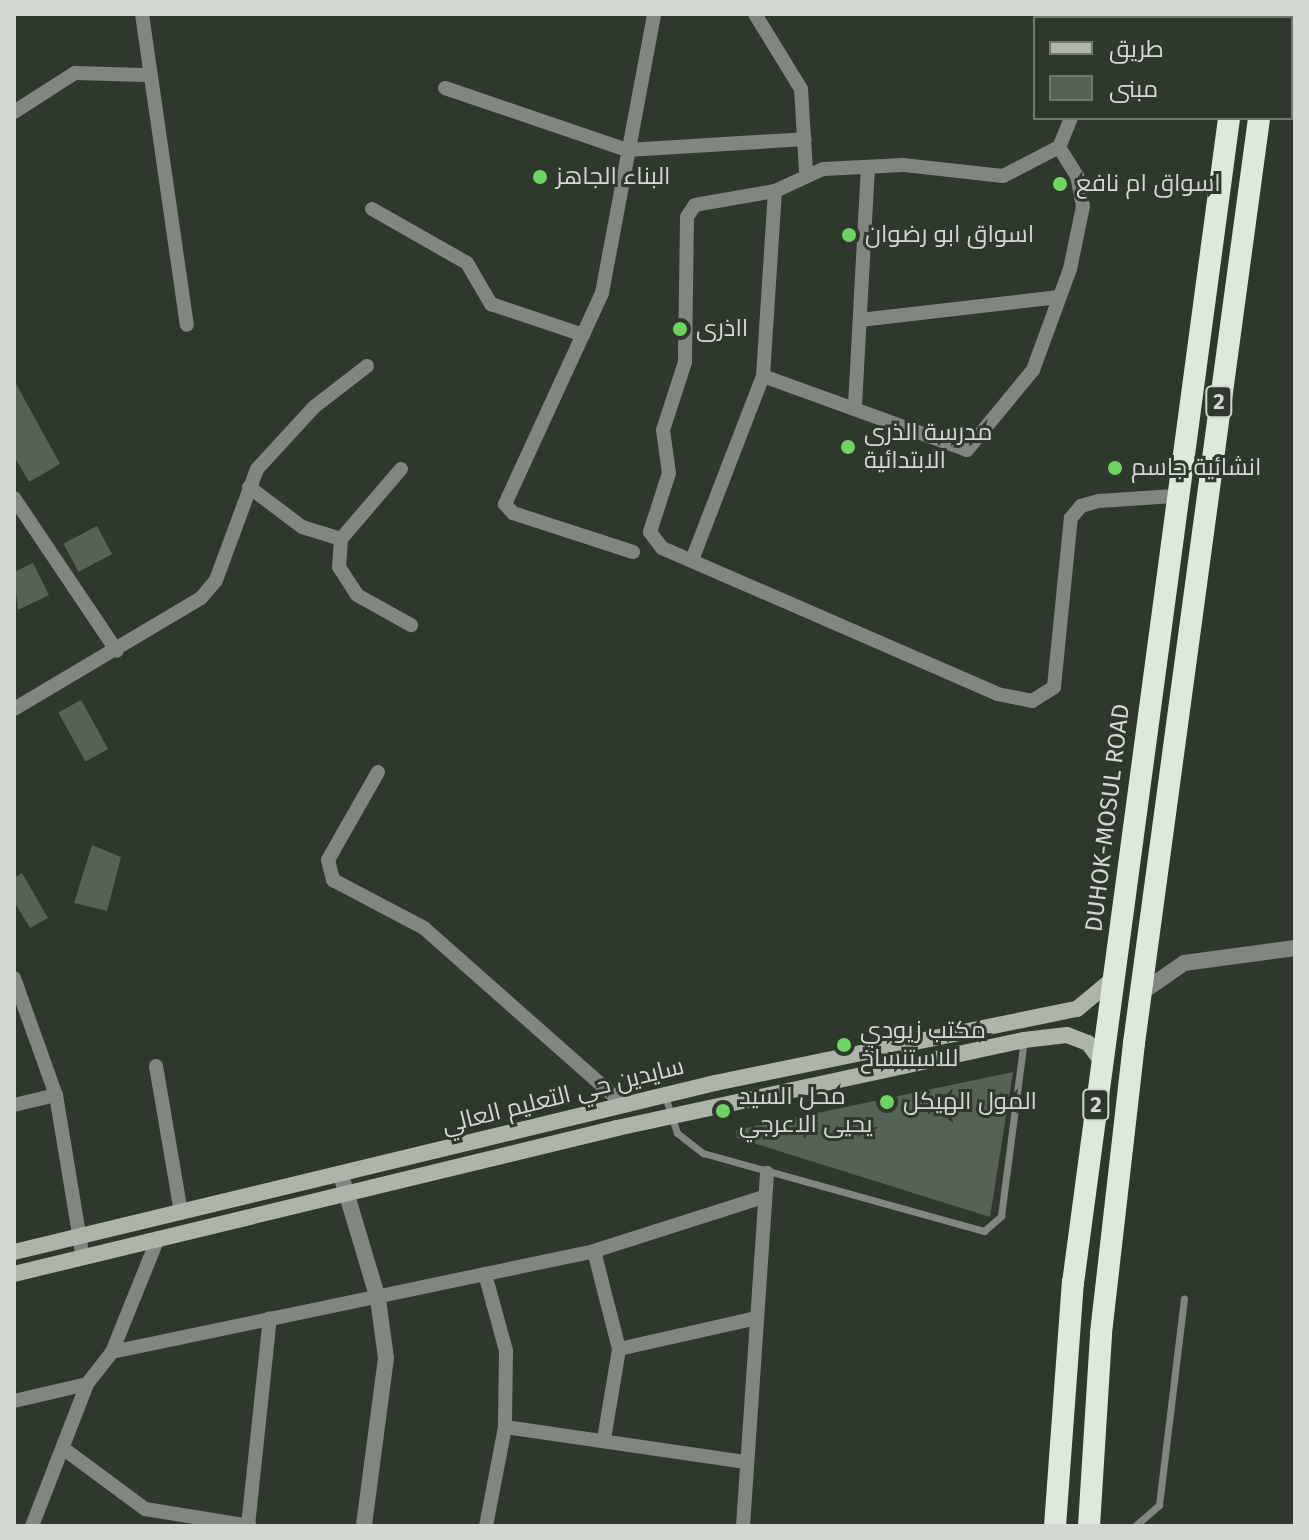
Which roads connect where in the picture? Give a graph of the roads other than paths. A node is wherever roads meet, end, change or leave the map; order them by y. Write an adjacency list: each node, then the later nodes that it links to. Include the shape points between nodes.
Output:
1 (142, 14): 4 (street)
2 (654, 14): 12 (street)
3 (755, 14): 10 (street, via 801,89)
4 (145, 75): 6 (street, via 75,73); 19 (street, via 163,134)
5 (445, 88): 12 (street)
6 (14, 112)
7 (1070, 120): 11 (street)
8 (1229, 120): 26 (highway, DUHOK-MOSUL ROAD / 2)
9 (1259, 120): 38 (highway, 2)
10 (805, 139): 12 (street); 14 (street)
11 (1059, 147): 13 (street, via 1003,176); 17 (street, via 1077,176 1083,206)
12 (627, 150): 20 (street, via 621,216)
13 (868, 167): 14 (street); 18 (street)
14 (806, 171): 15 (street)
15 (775, 191): 22 (street); 30 (street, via 704,198 687,217 685,362 663,430 669,473 650,532 662,548)
16 (372, 209): 20 (street, via 467,263 491,304)
17 (1059, 297): 18 (street); 23 (street, via 1033,370 967,450)
18 (860, 320): 23 (street)
19 (187, 325)
20 (583, 335): 29 (street, via 505,504)
21 (367, 366): 25 (street, via 314,407 269,453)
22 (763, 376): 23 (street); 30 (street)
23 (855, 406)
24 (401, 469): 28 (street)
25 (249, 487): 28 (street, via 302,527); 32 (street, via 216,580 188,611)
26 (1174, 496): 30 (street, via 1099,501 1081,506 1071,518 1054,687 1032,701 997,694); 37 (highway, DUHOK-MOSUL ROAD / 2)
27 (14, 498): 32 (street)
28 (341, 539): 31 (street, via 345,582)
29 (633, 552)
30 (692, 560)
31 (411, 625)
32 (117, 651): 33 (street)
33 (14, 709)
34 (378, 772): 45 (street, via 328,860 333,880 424,928)
35 (1295, 948): 38 (street, via 1184,963)
36 (14, 978): 42 (street)
37 (1114, 978): 40 (highway, DUHOK-MOSUL ROAD / 2); 43 (main road, سايدين حي التعليم العالي, via 1077,1009)
38 (1141, 993): 72 (highway, 2, via 1101,1333)
39 (1024, 1040): 40 (main road, سايدين حي التعليم العالي, via 1078,1038); 46 (main road, سايدين حي التعليم العالي); 47 (lane, via 1001,1216 984,1231)
40 (1101, 1060): 71 (highway, DUHOK-MOSUL ROAD / 2)
41 (156, 1066): 51 (street)
42 (56, 1095): 44 (street); 52 (street)
43 (665, 1096): 45 (main road, سايدين حي التعليم العالي); 46 (lane)
44 (14, 1105)
45 (625, 1106): 48 (main road, سايدين حي التعليم العالي)
46 (670, 1116): 47 (lane, via 687,1145); 49 (main road, سايدين حي التعليم العالي)
47 (767, 1173): 50 (street)
48 (341, 1175): 49 (street); 51 (main road, سايدين حي التعليم العالي)
49 (347, 1197): 53 (main road, سايدين حي التعليم العالي); 59 (street)
50 (760, 1198): 54 (street); 62 (street)
51 (181, 1213): 52 (main road, سايدين حي التعليم العالي)
52 (79, 1237): 55 (main road, سايدين حي التعليم العالي); 56 (street)
53 (158, 1238): 56 (main road, سايدين حي التعليم العالي); 64 (street)
54 (594, 1251): 58 (street); 63 (street)
55 (14, 1252)
56 (83, 1258): 57 (main road, سايدين حي التعليم العالي)
57 (14, 1274)
58 (485, 1274): 59 (street); 67 (street, via 506,1351)
59 (378, 1299): 61 (street); 75 (street, via 386,1377)
60 (1184, 1299): 78 (lane, via 1159,1505)
61 (270, 1318): 64 (street); 74 (street)
62 (752, 1319): 63 (street); 70 (street)
63 (619, 1349): 68 (street)
64 (112, 1352): 65 (street)
65 (87, 1384): 66 (street); 69 (street)
66 (14, 1401)
67 (505, 1427): 68 (street); 76 (street)
68 (604, 1439): 70 (street)
69 (64, 1449): 73 (street); 74 (street, via 145,1509)
70 (744, 1462): 77 (street)
71 (1055, 1519): 72 (highway)
72 (1089, 1520)
73 (32, 1526)
74 (249, 1526)
75 (364, 1526)
76 (486, 1526)
77 (743, 1526)
78 (1135, 1526)

